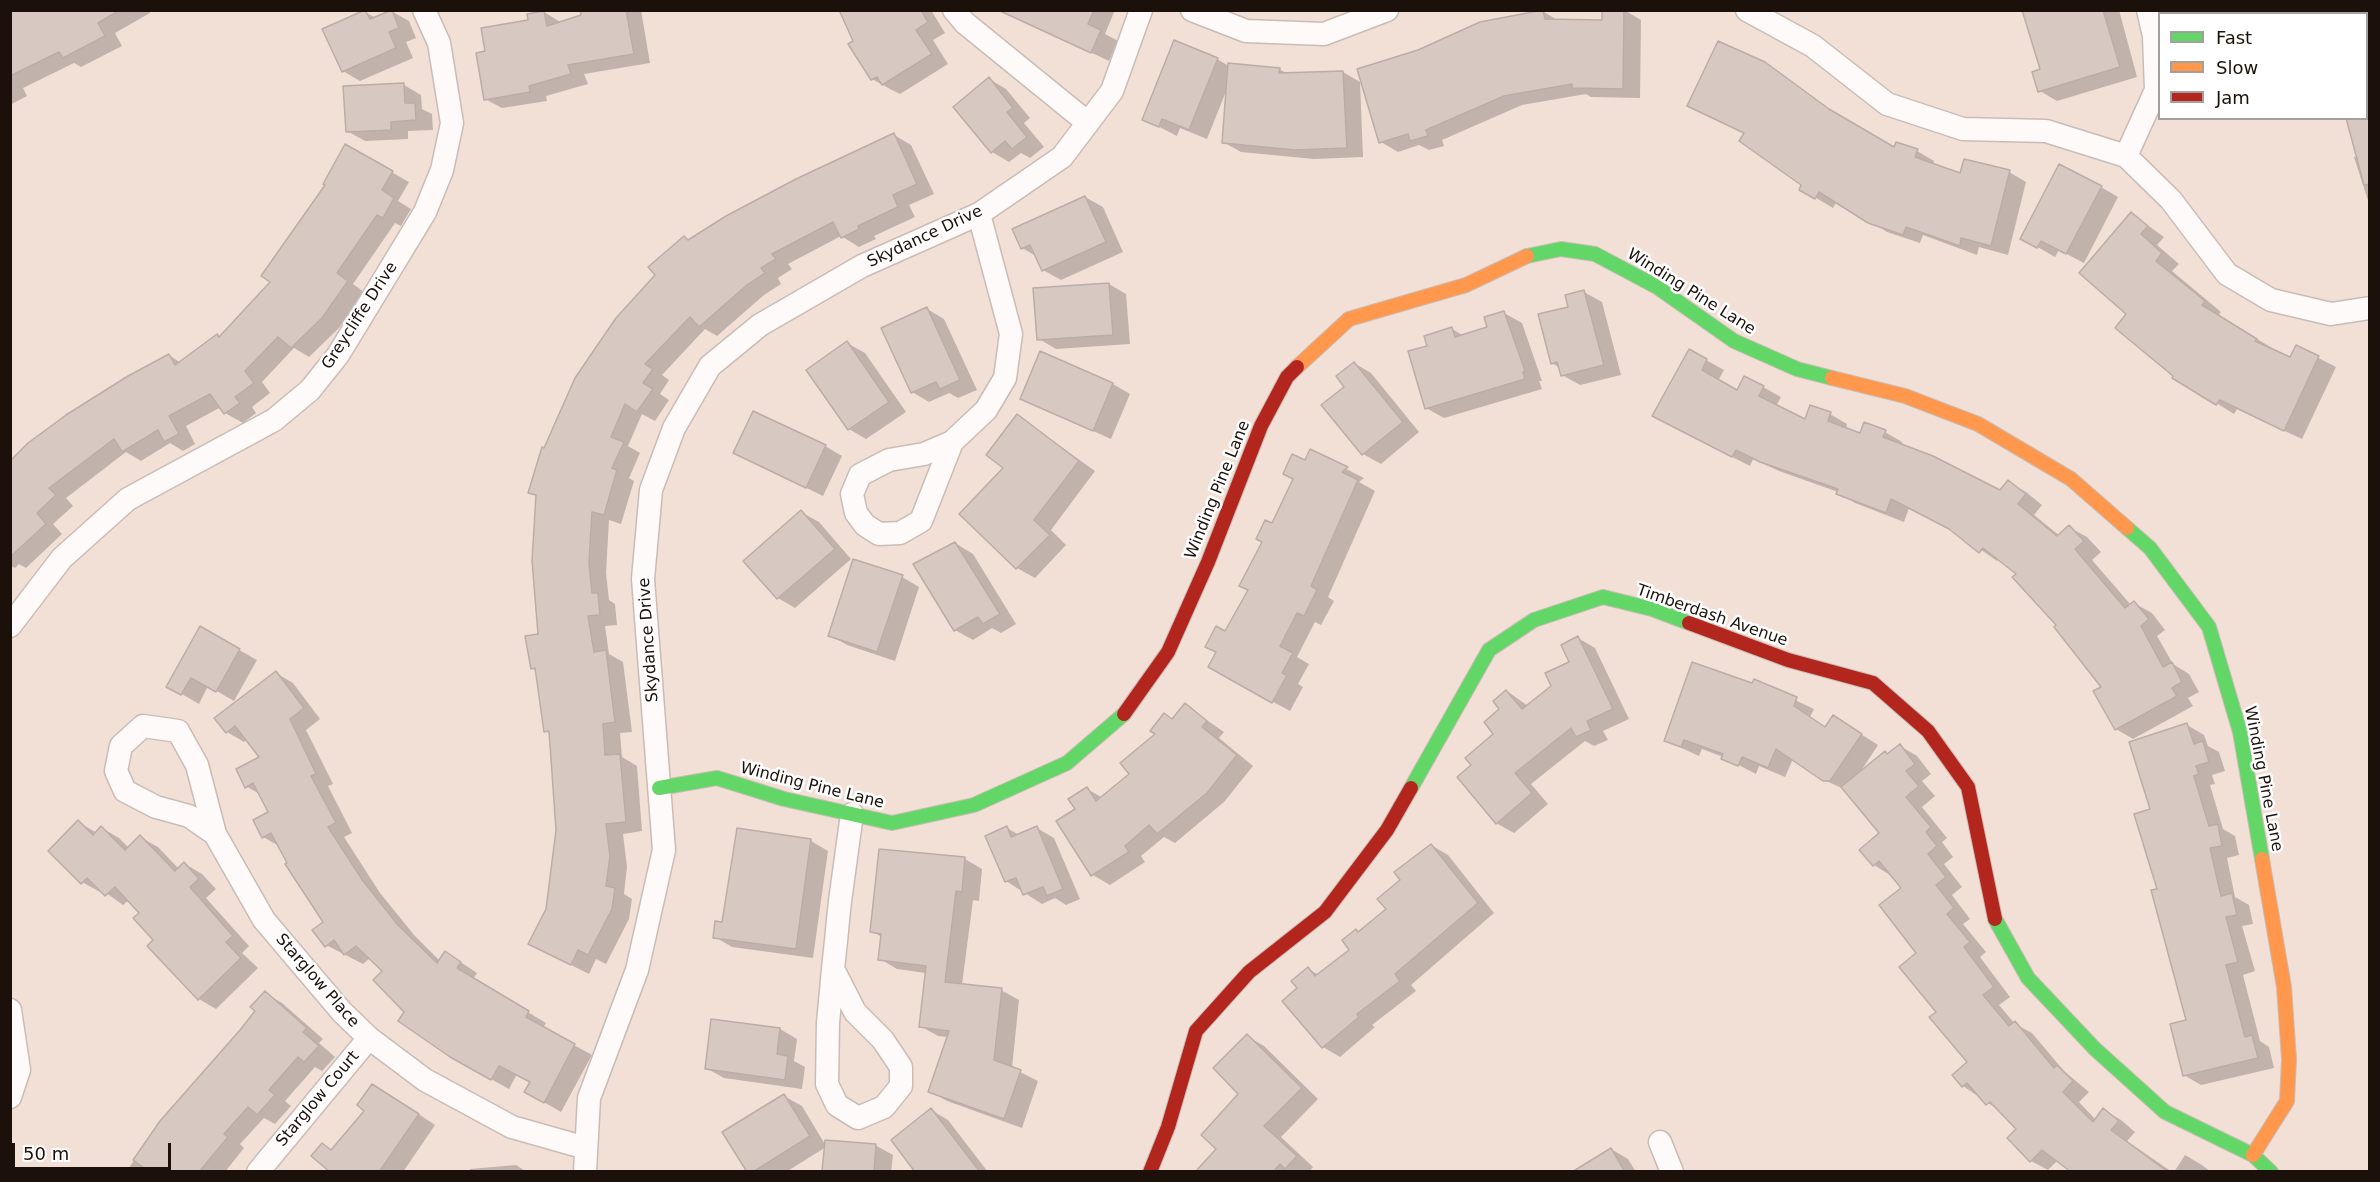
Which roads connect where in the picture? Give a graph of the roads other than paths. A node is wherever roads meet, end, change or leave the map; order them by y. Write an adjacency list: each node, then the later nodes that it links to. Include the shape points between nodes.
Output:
1 (954, 10): 8 (street)
2 (1141, 10): 8 (street, Skydance Drive, via 1112,91)
3 (1192, 10): 4 (street, via 1246,31 1324,34)
4 (1387, 10)
5 (1747, 10): 9 (street, via 1813,46 1887,104 1963,129 2046,131)
6 (2148, 10): 9 (street, via 2154,36 2156,90)
7 (425, 11): 13 (street, Greycliffe Drive, via 439,43 452,123 442,170 425,212 338,355 310,390 274,420 128,499 62,558)
8 (1088, 123): 10 (street, Skydance Drive, via 1062,157)
9 (2126, 156): 11 (street, via 2171,200 2227,274 2271,300 2319,312)
10 (979, 214): 12 (street, via 1011,334 1005,378 986,410); 14 (street, Skydance Drive, via 862,266 760,325 710,366 674,428 651,490 643,579)
11 (2370, 308)
12 (952, 442): 12 (street, via 924,454 889,460 860,475 852,494 856,513 865,525 879,534 900,533 921,521)
13 (10, 626)
14 (659, 788): 15 (street, Winding Pine Lane, via 717,778); 22 (street, Skydance Drive, via 664,850 637,970 589,1098)
15 (852, 814): 17 (street); 23 (street, Winding Pine Lane, via 892,823 974,805 1067,764 1123,716 1168,652 1261,426 1287,377 1349,319 1466,285 1520,258 1561,249 1595,254 1657,287 1734,341 1797,369 1905,396 1978,424 2071,478 2150,548 2209,627 2240,732 2284,987 2289,1059 2287,1101)
16 (215, 834): 16 (street, Starglow Place, via 197,765 178,731 143,726 121,746 116,771 126,791 156,807 189,816); 19 (street, Starglow Place, via 264,920)
17 (833, 969): 17 (street, via 827,1084 837,1105 858,1118 884,1107 901,1086 901,1067 883,1040 855,1012)
18 (10, 1010): 20 (street, via 19,1070)
19 (369, 1038): 22 (street, Starglow Place, via 425,1080 512,1127); 24 (street, Starglow Court)
20 (10, 1096)
21 (1660, 1142): 27 (street)
22 (586, 1148): 25 (street, Skydance Drive)
23 (2253, 1155): 26 (street, Timberdash Avenue, via 2165,1112 2095,1049 2028,978 1995,923 1968,787 1928,731 1873,683 1788,660 1652,609 1603,597 1534,620 1489,650 1387,830 1325,912 1249,972 1196,1031 1168,1127); 28 (street, Timberdash Avenue)
24 (265, 1168)
25 (585, 1172)
26 (1150, 1172)
27 (1672, 1172)
28 (2271, 1172)

